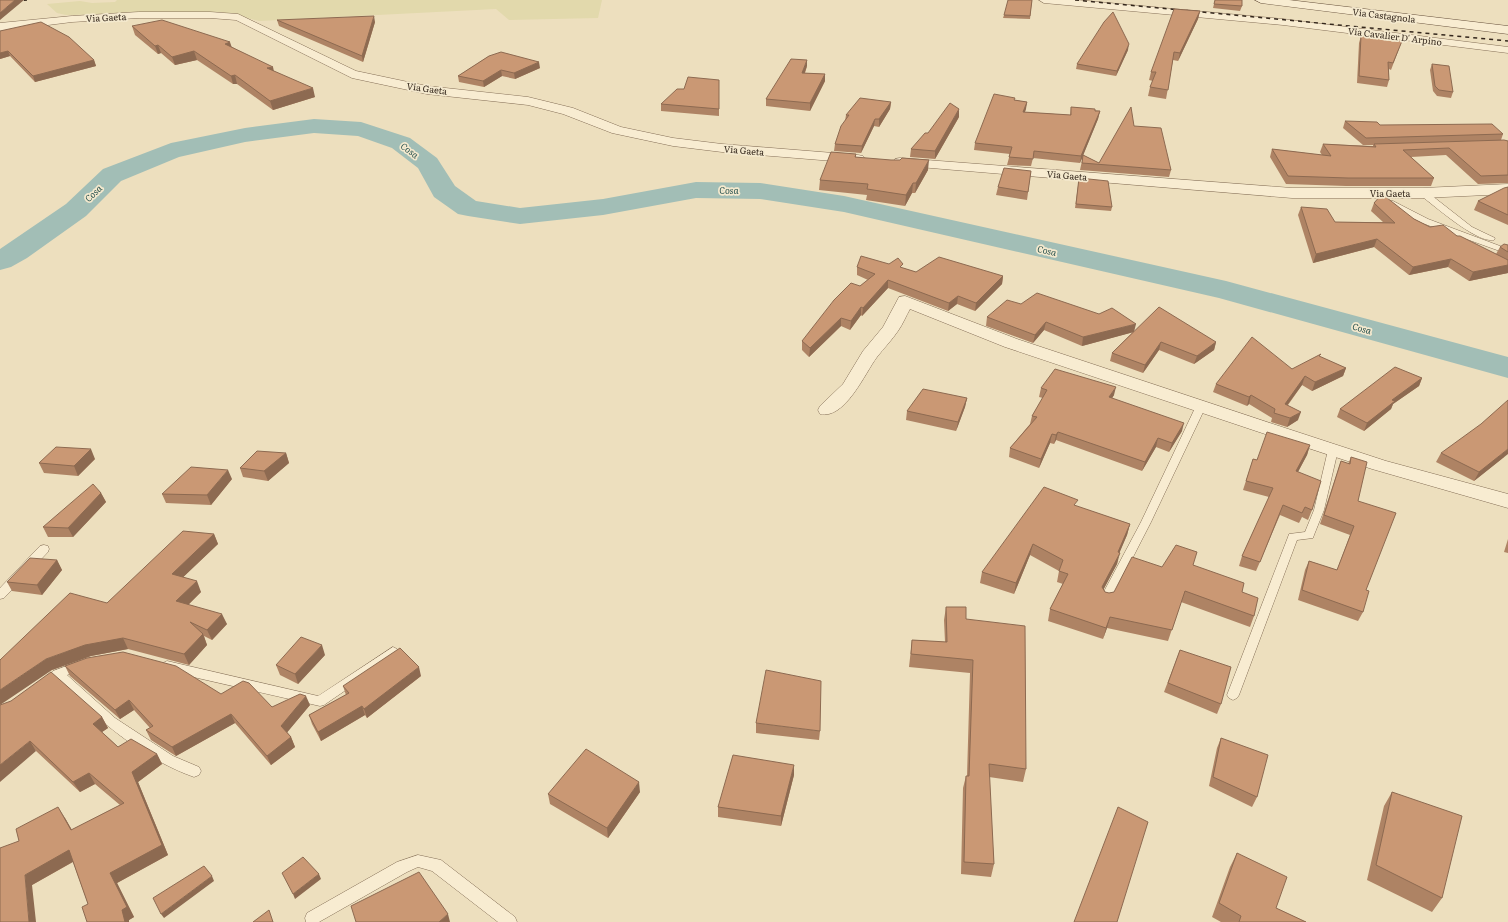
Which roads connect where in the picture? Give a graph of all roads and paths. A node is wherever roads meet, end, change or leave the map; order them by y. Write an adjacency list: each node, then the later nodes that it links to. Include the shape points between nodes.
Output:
1 (1044, 0): 5 (street, Via Cavalier D' Arpino, via 1283,22)
2 (1261, 0): 4 (street, Via Castagnola)
3 (0, 27): 6 (street, Via Gaeta, via 139,15 238,17 352,74 427,90 528,101 568,111 616,130 673,142)
4 (1508, 30)
5 (1508, 50)
6 (873, 160)
7 (889, 161): 9 (street, Via Gaeta, via 1292,193)
8 (1508, 189): 10 (street, Via Gaeta)
9 (1376, 193): 10 (street, Via Gaeta); 11 (lane)
10 (1423, 193): 12 (lane, via 1469,229)
11 (1425, 221): 13 (lane); 14 (lane)
12 (1508, 245)
13 (1469, 246)
14 (1508, 252)
15 (1201, 406): 16 (street, via 1011,343 905,301 890,329 869,355 850,387); 17 (street); 21 (lane)
16 (827, 410)
17 (1332, 450): 18 (street); 27 (lane, via 1319,510 1309,534 1293,538)
18 (1508, 501)
19 (44, 549): 20 (lane)
20 (0, 595)
21 (1106, 599)
22 (393, 652): 24 (lane, via 320,701)
23 (91, 662): 25 (lane)
24 (156, 663)
25 (57, 674): 26 (lane); 28 (lane, via 110,722 168,760)
26 (45, 683)
27 (1233, 695)
28 (194, 771)
29 (312, 918): 30 (lane, via 402,867 418,861 436,865)
30 (510, 922)

